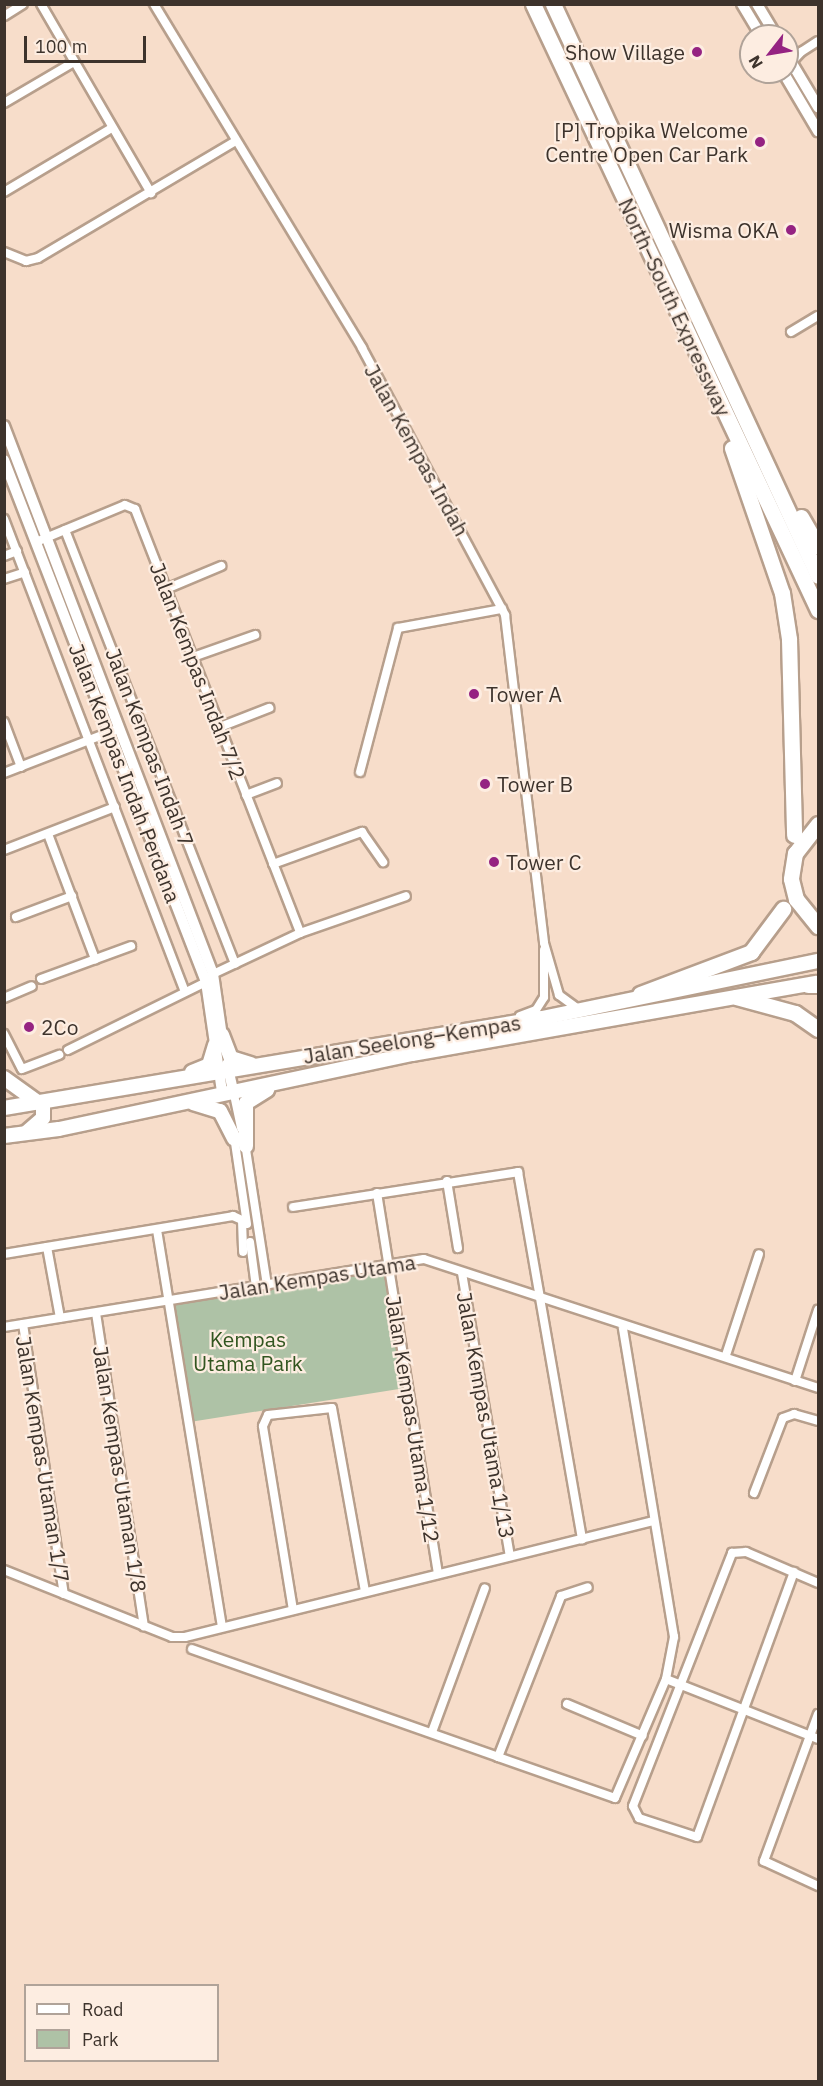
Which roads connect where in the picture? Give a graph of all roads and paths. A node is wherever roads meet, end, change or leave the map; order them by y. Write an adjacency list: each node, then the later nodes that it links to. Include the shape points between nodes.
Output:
1 (23, 4): 9 (street)
2 (41, 4): 14 (street)
3 (154, 4): 22 (street, Jalan Kempas Indah)
4 (532, 4): 28 (highway, North–South Expressway)
5 (553, 4): 17 (highway, North–South Expressway)
6 (563, 4): 17 (highway)
7 (742, 4): 10 (street)
8 (757, 4): 11 (street)
9 (4, 16)
10 (754, 24)
11 (769, 24)
12 (819, 41): 13 (street)
13 (799, 53)
14 (74, 62): 18 (street); 20 (street)
15 (799, 76): 19 (street)
16 (790, 84): 21 (street)
17 (598, 100): 31 (highway, North–South Expressway)
18 (4, 104)
19 (819, 107)
20 (112, 128): 23 (street); 24 (street)
21 (819, 131)
22 (236, 141): 24 (street); 44 (street, Jalan Kempas Indah, via 413,439)
23 (4, 192)
24 (151, 193): 25 (street, via 38,258 26,261)
25 (4, 252)
26 (819, 316): 27 (street)
27 (791, 332)
28 (693, 344): 45 (highway, North–South Expressway); 62 (highway, via 782,593)
29 (4, 426): 34 (street, Jalan Kempas Indah Perdana)
30 (4, 460): 35 (street, Jalan Kempas Indah Perdana)
31 (766, 461): 36 (highway); 41 (highway, North–South Expressway)
32 (4, 519): 37 (street)
33 (65, 530): 34 (street, Jalan Kempas Indah 7/2); 43 (street, Jalan Kempas Indah 7/2, via 132,506); 76 (street, Jalan Kempas Indah 7)
34 (48, 537): 35 (street, Jalan Kempas Indah 7/2); 51 (street, Jalan Kempas Indah Perdana)
35 (36, 542): 52 (street, Jalan Kempas Indah Perdana)
36 (819, 547)
37 (17, 551): 38 (street); 40 (street)
38 (4, 556)
39 (221, 566): 43 (street)
40 (25, 572): 42 (street); 53 (street)
41 (819, 576)
42 (4, 579)
43 (166, 589): 47 (street, Jalan Kempas Indah 7/2)
44 (502, 609): 55 (street, via 398,628); 72 (street, Jalan Kempas Indah)
45 (819, 610)
46 (255, 634): 47 (street)
47 (193, 657): 50 (street, Jalan Kempas Indah 7/2)
48 (269, 708): 50 (street)
49 (4, 722): 54 (street)
50 (220, 727): 58 (street, Jalan Kempas Indah 7/2)
51 (121, 728): 52 (street); 77 (street, Jalan Kempas Indah Perdana)
52 (110, 732): 53 (street); 77 (street, Jalan Kempas Indah Perdana)
53 (89, 740): 54 (street); 59 (street)
54 (21, 766): 56 (street)
55 (360, 772)
56 (4, 773)
57 (277, 783): 58 (street)
58 (246, 795): 65 (street, Jalan Kempas Indah 7/2)
59 (115, 807): 61 (street); 81 (street)
60 (819, 824): 70 (highway, via 795,853 791,879 796,899)
61 (48, 834): 63 (street); 66 (street)
62 (795, 835)
63 (4, 850)
64 (383, 862): 65 (street, via 362,832)
65 (273, 864): 71 (street, Jalan Kempas Indah 7/2)
66 (72, 896): 69 (street); 74 (street)
67 (406, 896): 71 (street)
68 (783, 909): 82 (highway, via 751,952)
69 (16, 917)
70 (819, 926)
71 (300, 933): 76 (street)
72 (544, 943): 85 (street, via 562,1000 572,1008); 86 (street, via 541,1006)
73 (131, 946): 74 (street)
74 (96, 959): 78 (street)
75 (819, 961): 82 (main road, Jalan Seelong–Kempas)
76 (235, 964): 77 (street)
77 (209, 978): 81 (street); 89 (street)
78 (40, 979)
79 (815, 984): 83 (main road, Jalan Seelong–Kempas)
80 (32, 986): 84 (street)
81 (186, 992): 90 (street)
82 (640, 994): 85 (main road, Jalan Seelong–Kempas)
83 (736, 997): 87 (highway, via 795,1013); 91 (main road, Jalan Seelong–Kempas)
84 (4, 998)
85 (589, 1008): 86 (main road, Jalan Seelong–Kempas)
86 (497, 1022): 93 (main road, Jalan Seelong–Kempas)
87 (819, 1029)
88 (4, 1034): 92 (street, via 22,1069)
89 (218, 1040): 93 (main road, via 231,1058 241,1063); 94 (street); 96 (main road, via 212,1061 202,1071)
90 (68, 1050)
91 (412, 1054): 97 (main road, Jalan Seelong–Kempas); 103 (main road, via 358,1073 250,1097 244,1110)
92 (59, 1055)
93 (310, 1056): 94 (main road, Jalan Seelong–Kempas)
94 (223, 1073): 96 (main road, Jalan Seelong–Kempas); 97 (street)
95 (4, 1078): 98 (main road)
96 (134, 1083): 98 (main road, Jalan Seelong–Kempas)
97 (227, 1091): 99 (main road, Jalan Seelong–Kempas); 103 (street); 103 (street)
98 (40, 1101): 100 (main road, Jalan Seelong–Kempas); 101 (main road, via 43,1118)
99 (172, 1103): 101 (main road, Jalan Seelong–Kempas); 103 (main road, via 213,1107 228,1120)
100 (4, 1108)
101 (23, 1133): 102 (main road, Jalan Seelong–Kempas)
102 (4, 1136)
103 (240, 1143): 115 (street); 116 (street, via 242,1197)
104 (447, 1181): 105 (street); 109 (street); 117 (street, via 518,1172)
105 (377, 1193): 106 (street); 113 (street, Jalan Kempas Utama 1/12)
106 (293, 1207)
107 (157, 1230): 108 (street); 110 (street, via 238,1216); 118 (street)
108 (47, 1247): 111 (street); 121 (street)
109 (458, 1248)
110 (243, 1252)
111 (4, 1254)
112 (759, 1254): 125 (street)
113 (389, 1264): 114 (street, Jalan Kempas Utama, via 424,1259); 115 (street, Jalan Kempas Utama); 135 (street, Jalan Kempas Utama 1/12)
114 (462, 1273): 117 (street, Jalan Kempas Utama); 132 (street, Jalan Kempas Utama 1/13)
115 (267, 1285): 116 (street, Jalan Kempas Utama)
116 (256, 1287): 118 (street, Jalan Kempas Utama)
117 (540, 1299): 124 (street, Jalan Kempas Utama); 131 (street)
118 (169, 1301): 120 (street, Jalan Kempas Utama); 143 (street)
119 (819, 1310): 126 (street)
120 (96, 1312): 121 (street, Jalan Kempas Utama); 142 (street, Jalan Kempas Utaman 1/8)
121 (60, 1318): 122 (street, Jalan Kempas Utama)
122 (23, 1324): 123 (street, Jalan Kempas Utama); 140 (street, Jalan Kempas Utaman 1/7)
123 (4, 1327)
124 (624, 1328): 125 (street, Jalan Kempas Utama); 130 (street)
125 (726, 1355): 126 (street, Jalan Kempas Utama)
126 (795, 1381): 127 (street, Jalan Kempas Utama)
127 (819, 1388)
128 (819, 1421): 129 (street, via 788,1415 780,1423)
129 (754, 1493)
130 (654, 1521): 131 (street); 145 (street, via 674,1637)
131 (582, 1539): 132 (street)
132 (510, 1556): 135 (street)
133 (4, 1570): 140 (street)
134 (794, 1572): 136 (street); 146 (street, via 746,1552 732,1553); 148 (street)
135 (438, 1574): 139 (street)
136 (819, 1583)
137 (588, 1587): 153 (street, via 561,1596)
138 (485, 1588): 150 (street)
139 (365, 1592): 141 (street); 141 (street, via 332,1408 263,1419)
140 (64, 1594): 142 (street)
141 (293, 1610): 143 (street)
142 (144, 1626): 143 (street, via 172,1637)
143 (222, 1627)
144 (192, 1649): 150 (street)
145 (666, 1679): 146 (street); 151 (street)
146 (682, 1685): 148 (street); 148 (street, via 633,1811 639,1818 697,1837)
147 (567, 1704): 151 (street)
148 (745, 1710): 152 (street)
149 (819, 1714): 152 (street)
150 (432, 1732): 153 (street)
151 (643, 1736): 153 (street, via 620,1796 609,1799)
152 (815, 1737): 154 (street, via 764,1861)
153 (498, 1757)
154 (819, 1886)

